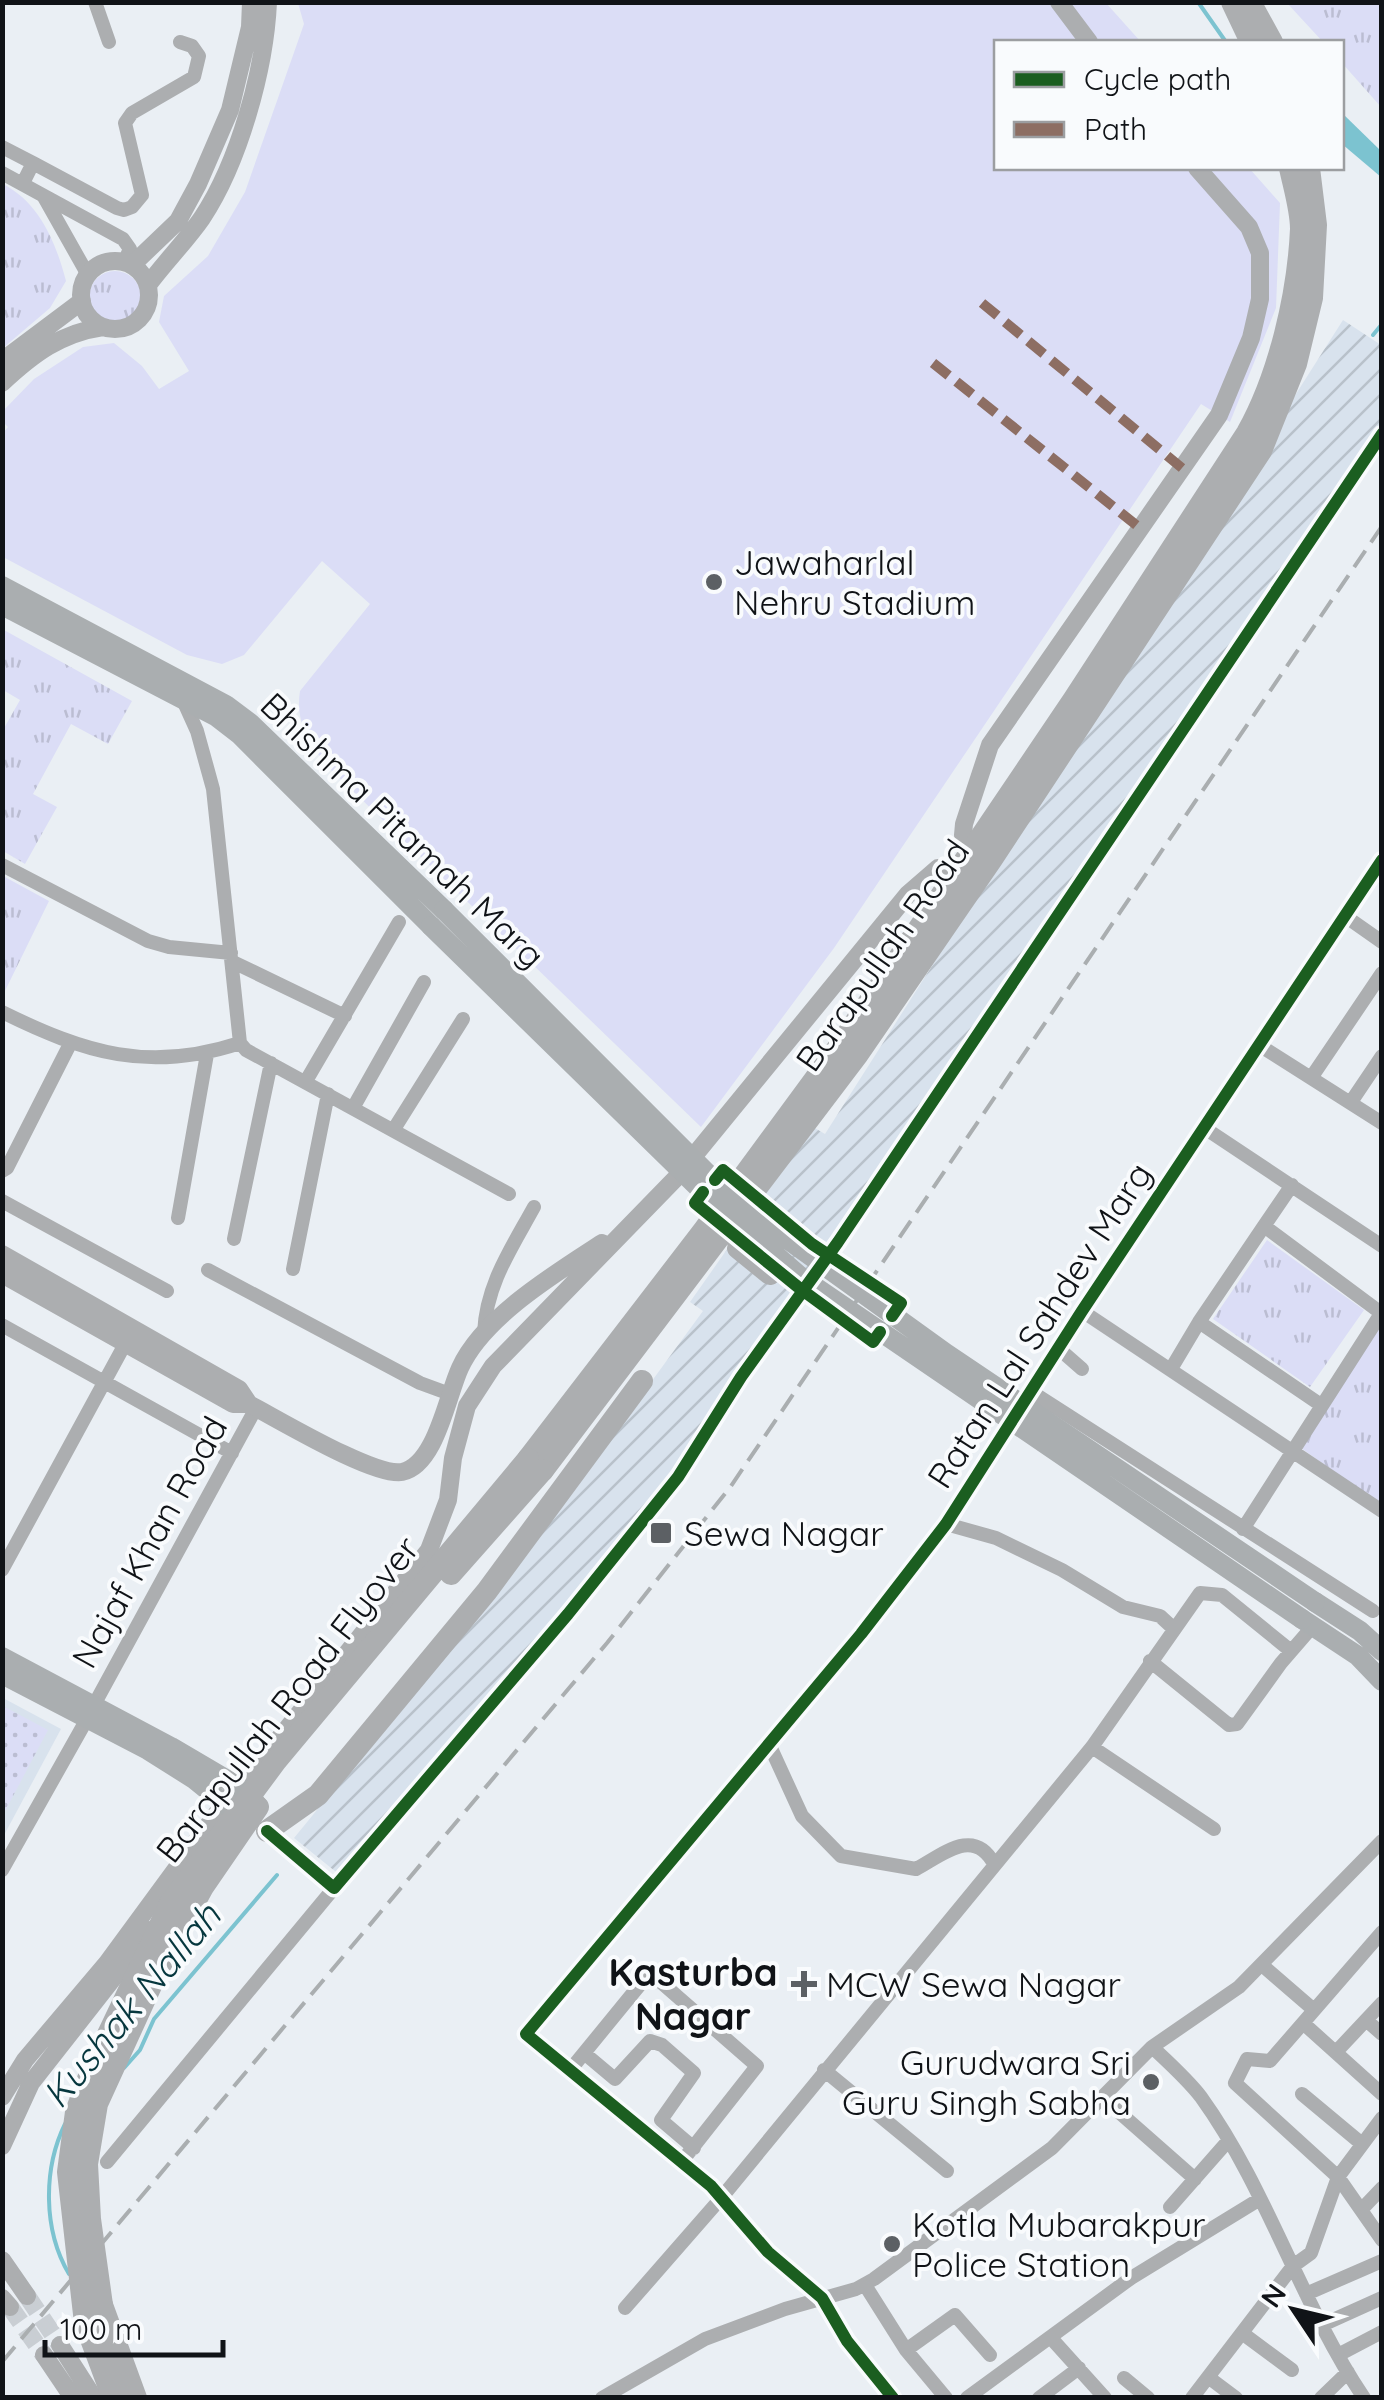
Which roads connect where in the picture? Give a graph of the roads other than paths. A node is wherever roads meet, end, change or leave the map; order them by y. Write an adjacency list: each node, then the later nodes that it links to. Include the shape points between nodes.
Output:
1 (95, 2): 10 (street)
2 (251, 2): 20 (street, via 230,110 198,184 178,221)
3 (268, 2): 22 (street, via 246,116 216,194)
4 (1059, 2): 7 (street)
5 (1232, 2): 8 (highway)
6 (1250, 2): 9 (highway)
7 (1088, 40)
8 (1250, 40)
9 (1271, 40)
10 (109, 42)
11 (180, 42): 13 (street, via 200,56 194,77 125,123 142,195 137,203 117,208)
12 (2, 147): 13 (street)
13 (33, 163): 18 (street)
14 (1199, 170): 32 (street, via 1249,227 1260,253 1260,298 1250,338 1219,415 990,745 964,824)
15 (1290, 170): 28 (highway, via 1301,226 1292,309 1257,415)
16 (1310, 170): 28 (highway, via 1316,225 1312,298 1296,364 1261,451)
17 (2, 173): 18 (street)
18 (23, 183): 19 (street)
19 (43, 197): 20 (street, via 123,240); 21 (street)
20 (128, 263): 21 (street, via 104,263); 22 (street)
21 (88, 275): 23 (street)
22 (148, 285): 24 (street, via 148,304 138,320)
23 (82, 301): 24 (street); 25 (street)
24 (103, 327): 26 (street, via 66,335)
25 (2, 362)
26 (2, 383)
27 (1382, 434): 123 (street, via 678,1476)
28 (1187, 545): 32 (highway, Barapullah Road); 88 (highway, Barapullah Road, via 992,859 858,1054)
29 (2, 586): 37 (main road, Bhishma Pitamah Marg, via 250,722)
30 (2, 605): 31 (main road, Bhishma Pitamah Marg)
31 (183, 700): 37 (main road, Bhishma Pitamah Marg, via 239,734); 40 (street, via 214,789)
32 (966, 859): 61 (highway, Barapullah Road); 68 (street, via 938,868 908,894 675,1179)
33 (1382, 860): 35 (street, Ratan Lal Sahdev Marg)
34 (2, 866): 40 (street, via 148,941)
35 (1376, 880): 36 (street, Ratan Lal Sahdev Marg)
36 (1345, 916): 39 (street); 48 (street, Ratan Lal Sahdev Marg)
37 (437, 918): 104 (main road, Bhishma Pitamah Marg, bridge, via 703,1192 802,1278)
38 (398, 922): 44 (street)
39 (1382, 942)
40 (232, 958): 44 (street); 46 (street)
41 (1382, 973): 52 (street)
42 (424, 982): 56 (street)
43 (2, 1012): 47 (street)
44 (344, 1016): 53 (street)
45 (463, 1019): 59 (street)
46 (240, 1043): 49 (street); 51 (street)
47 (70, 1044): 49 (street, via 126,1057); 60 (street)
48 (1259, 1045): 52 (street); 58 (street, Ratan Lal Sahdev Marg, via 1239,1085)
49 (207, 1054): 66 (street)
50 (1382, 1056): 55 (street)
51 (271, 1063): 53 (street); 69 (street)
52 (1312, 1078): 55 (street)
53 (306, 1081): 54 (street)
54 (328, 1094): 56 (street); 73 (street)
55 (1350, 1102): 57 (street)
56 (352, 1108): 59 (street)
57 (1382, 1123)
58 (1203, 1127): 62 (street); 77 (street, Ratan Lal Sahdev Marg)
59 (394, 1129): 63 (street)
60 (2, 1171)
61 (744, 1176): 98 (highway, Barapullah Road Flyover)
62 (1292, 1185): 67 (street); 70 (street)
63 (509, 1194)
64 (2, 1201): 76 (street)
65 (534, 1208): 81 (street, via 493,1283)
66 (178, 1218)
67 (1264, 1226): 78 (street); 79 (street)
68 (628, 1227): 81 (street, via 540,1285); 116 (street, via 480,1384 459,1432 448,1500 429,1550)
69 (234, 1239)
70 (1382, 1246)
71 (738, 1248): 75 (highway)
72 (4, 1263): 82 (street); 93 (street, via 238,1389)
73 (293, 1268)
74 (208, 1270): 90 (street)
75 (770, 1274)
76 (167, 1290)
77 (1082, 1311): 83 (street, Ratan Lal Sahdev Marg); 84 (street)
78 (1381, 1313): 92 (street)
79 (1199, 1322): 84 (street); 92 (street)
80 (2, 1325): 87 (street)
81 (484, 1333): 90 (street)
82 (125, 1344): 87 (street); 93 (street, via 234,1404)
83 (1058, 1348): 85 (street); 89 (street, Ratan Lal Sahdev Marg)
84 (1171, 1369): 96 (street)
85 (1082, 1370)
86 (642, 1380): 91 (highway)
87 (104, 1382): 97 (street); 102 (street)
88 (606, 1387): 91 (highway); 94 (highway, Barapullah Road Flyover)
89 (1030, 1391): 100 (street, Ratan Lal Sahdev Marg); 101 (street)
90 (450, 1394): 93 (street, via 431,1446 415,1467 401,1472 372,1467)
91 (626, 1403): 95 (highway)
92 (1321, 1405): 96 (street)
93 (253, 1406): 97 (street, Najaf Khan Road)
94 (574, 1429): 95 (highway); 98 (highway, Barapullah Road Flyover)
95 (594, 1446): 119 (highway, via 488,1591 318,1795)
96 (1294, 1450): 99 (street); 101 (street)
97 (232, 1453): 113 (street, Najaf Khan Road)
98 (536, 1464): 184 (highway, Barapullah Road Flyover, bridge, via 242,1804 172,1902 92,2068 76,2112 68,2172 85,2324); 185 (highway, Barapullah Road Flyover, bridge, via 263,1800 203,1887 97,2104 87,2164 94,2248 102,2305)
99 (1382, 1512)
100 (946, 1524): 105 (street, via 996,1538); 114 (street, Ratan Lal Sahdev Marg)
101 (1243, 1529): 103 (street)
102 (2, 1570)
103 (1377, 1605): 106 (street)
104 (1310, 1615): 106 (main road, Bhishma Pitamah Marg); 107 (street); 112 (main road, Bhishma Pitamah Marg)
105 (1173, 1628): 107 (street, via 1200,1592 1222,1595); 110 (street)
106 (1360, 1631): 108 (main road, Bhishma Pitamah Marg)
107 (1291, 1651): 110 (street, via 1237,1724 1229,1725)
108 (1382, 1651)
109 (2, 1657): 113 (main road)
110 (1150, 1662): 115 (street)
111 (2, 1674): 113 (main road)
112 (1382, 1681)
113 (91, 1712): 116 (main road); 117 (main road); 122 (street, Najaf Khan Road)
114 (769, 1744): 121 (street, via 802,1816 841,1856 916,1869 970,1844 988,1852); 134 (street, Ratan Lal Sahdev Marg, via 526,2034)
115 (1092, 1747): 118 (street); 121 (street)
116 (244, 1791): 117 (street); 119 (main road, via 257,1802)
117 (232, 1812): 119 (main road); 136 (street)
118 (1214, 1829)
119 (267, 1831): 123 (street)
120 (1382, 1841): 125 (street)
121 (994, 1864): 135 (street)
122 (2, 1870)
123 (334, 1888): 151 (street)
124 (1382, 1932): 127 (street)
125 (1262, 1964): 127 (street); 131 (street, via 1231,1995)
126 (1382, 2003): 128 (street)
127 (1314, 2010): 129 (street)
128 (1366, 2020): 130 (street); 132 (street)
129 (1304, 2023): 132 (street); 153 (street, via 1270,2061 1248,2059 1235,2083)
130 (1382, 2034)
131 (1152, 2047): 142 (street); 146 (street, via 1199,2094)
132 (1336, 2052): 139 (street)
133 (584, 2053): 134 (street); 137 (street); 149 (street, via 647,1976 752,2060 756,2070)
134 (571, 2069): 140 (street)
135 (824, 2070): 152 (street); 156 (street)
136 (15, 2078): 141 (street); 148 (street)
137 (616, 2078): 140 (street); 144 (street, via 650,2041 692,2071)
138 (1302, 2094): 147 (street)
139 (1382, 2094)
140 (601, 2095): 145 (street)
141 (2, 2096)
142 (1103, 2098): 154 (street); 164 (street, via 1052,2148)
143 (1382, 2118): 147 (street)
144 (661, 2120): 145 (street); 149 (street)
145 (648, 2133): 150 (street)
146 (1228, 2140): 154 (street); 157 (street)
147 (1362, 2144): 153 (street)
148 (2, 2146)
149 (694, 2148): 150 (street)
150 (683, 2160): 156 (street)
151 (107, 2162)
152 (947, 2171)
153 (1338, 2177): 159 (street); 163 (street, via 1311,2253)
154 (1194, 2179): 158 (street)
155 (1382, 2188): 159 (street)
156 (722, 2197): 167 (street, via 768,2252); 169 (street)
157 (1260, 2199): 163 (street); 173 (street, via 1131,2278)
158 (1170, 2207)
159 (1362, 2210): 160 (street)
160 (1382, 2240)
161 (2, 2260): 166 (street)
162 (1382, 2261): 165 (street)
163 (1294, 2266): 165 (street); 172 (street)
164 (864, 2285): 167 (street); 174 (street)
165 (1306, 2294): 170 (street)
166 (27, 2296)
167 (822, 2298): 186 (street, via 705,2339); 187 (street)
168 (1382, 2298): 170 (street)
169 (626, 2308)
170 (1322, 2325): 175 (street)
171 (1382, 2332): 175 (street)
172 (1242, 2333): 178 (street); 180 (street)
173 (1051, 2338): 177 (street); 189 (street)
174 (906, 2350): 176 (street, via 955,2315); 188 (street)
175 (1338, 2355): 179 (street)
176 (990, 2356)
177 (1079, 2368): 190 (street); 191 (street)
178 (1292, 2370)
179 (1348, 2372): 195 (street); 196 (street)
180 (1208, 2377): 193 (street); 194 (street)
181 (1124, 2378): 192 (street)
182 (73, 2398): 183 (street, via 52,2350)
183 (94, 2398)
184 (113, 2398)
185 (136, 2398)
186 (602, 2398)
187 (893, 2398)
188 (946, 2398)
189 (967, 2398)
190 (1039, 2398)
191 (1105, 2398)
192 (1148, 2398)
193 (1192, 2398)
194 (1236, 2398)
195 (1321, 2398)
196 (1364, 2398)

